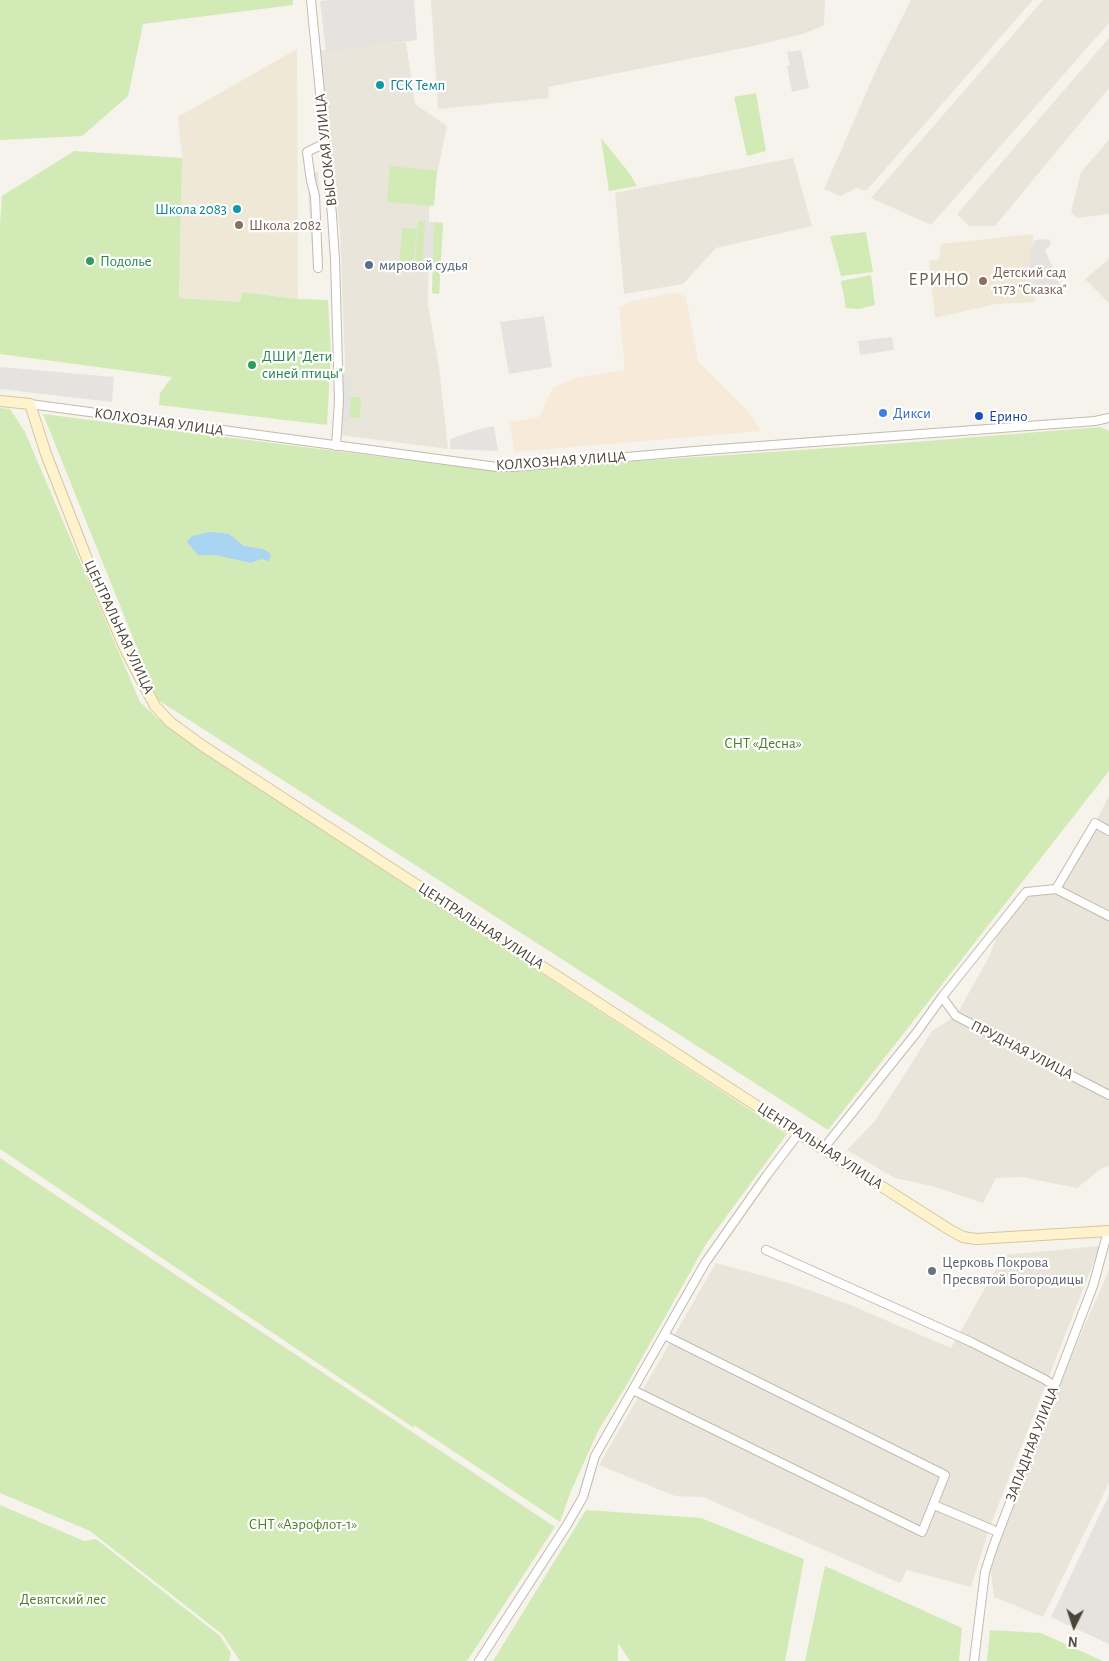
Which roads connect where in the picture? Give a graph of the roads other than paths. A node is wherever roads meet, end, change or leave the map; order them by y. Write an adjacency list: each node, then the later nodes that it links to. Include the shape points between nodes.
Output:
1 (311, 2): 2 (street, ВЫСОКАЯ УЛИЦА)
2 (325, 143): 3 (street, via 307,152 315,196); 9 (street, ВЫСОКАЯ УЛИЦА, via 337,302 339,401)
3 (318, 268)
4 (0, 401): 5 (street, КОЛХОЗНАЯ УЛИЦА)
5 (30, 404): 9 (street, КОЛХОЗНАЯ УЛИЦА); 15 (street, ЦЕНТРАЛЬНАЯ УЛИЦА, via 96,582 123,644 155,706 170,722 202,746)
6 (1109, 418): 7 (street, КОЛХОЗНАЯ УЛИЦА)
7 (1095, 421): 8 (street, КОЛХОЗНАЯ УЛИЦА); 9 (street, КОЛХОЗНАЯ УЛИЦА, via 514,467)
8 (1109, 424)
9 (336, 446)
10 (1109, 831): 11 (street, via 1095,824)
11 (1056, 889): 12 (street); 13 (street, via 1026,892)
12 (1109, 916)
13 (942, 996): 14 (street, ПРУДНАЯ УЛИЦА, via 956,1016); 16 (street)
14 (1109, 1096)
15 (799, 1133): 16 (street, ЦЕНТРАЛЬНАЯ УЛИЦА); 19 (street, via 705,1263)
16 (823, 1149): 17 (street, ЦЕНТРАЛЬНАЯ УЛИЦА, via 963,1237 990,1239)
17 (1109, 1231): 20 (street, ЗАПАДНАЯ УЛИЦА, via 1093,1286)
18 (766, 1250): 20 (street, via 971,1342)
19 (664, 1335): 21 (street); 22 (street, via 945,1476)
20 (1055, 1386): 23 (street, ЗАПАДНАЯ УЛИЦА)
21 (634, 1390): 22 (street, via 922,1532); 24 (street, via 595,1456 583,1497 567,1525)
22 (934, 1505): 23 (street)
23 (998, 1532): 25 (street, ЗАПАДНАЯ УЛИЦА, via 986,1572)
24 (479, 1661)
25 (974, 1661)

